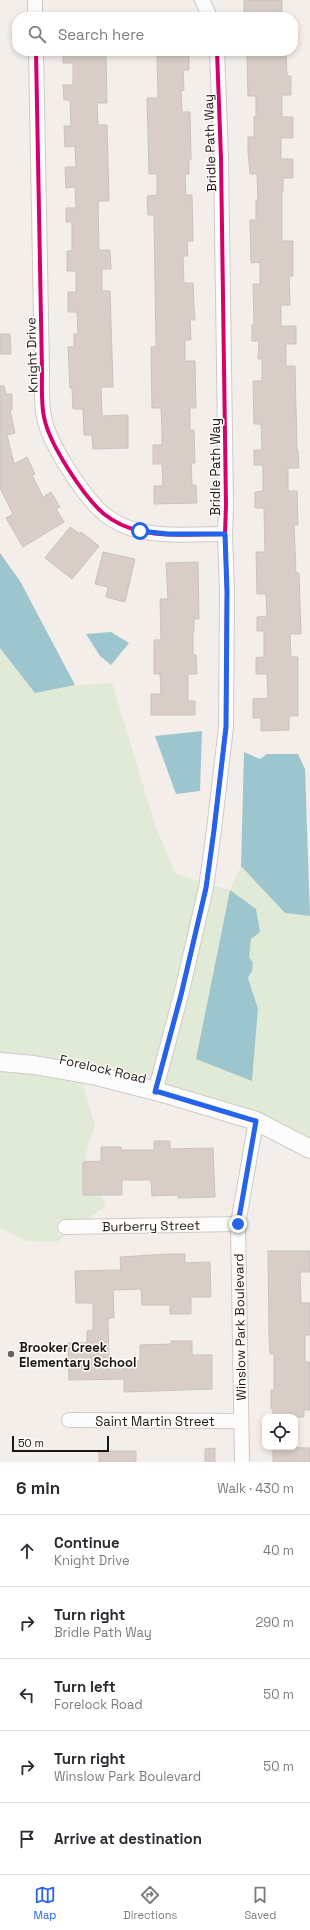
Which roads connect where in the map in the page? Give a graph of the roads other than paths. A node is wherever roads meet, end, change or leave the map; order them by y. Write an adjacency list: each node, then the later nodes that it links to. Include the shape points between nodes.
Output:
1 (35, 0): 3 (street)
2 (202, 0): 4 (street)
3 (35, 12)
4 (208, 12)
5 (36, 56): 7 (street, Knight Drive, via 42,372 44,417 51,440 90,500 119,524 140,531 168,534)
6 (217, 56): 7 (street, Bridle Path Way, via 222,158)
7 (225, 534): 9 (street, Bridle Path Way, via 226,727 214,830 204,895)
8 (0, 1062): 9 (street, Forelock Road, via 98,1076)
9 (155, 1092): 10 (street, Forelock Road)
10 (256, 1121): 11 (street, Forelock Road); 12 (street, Winslow Park Boulevard)
11 (310, 1149)
12 (238, 1224): 13 (street, Burberry Street); 15 (street, Winslow Park Boulevard)
13 (65, 1227)
14 (69, 1420): 15 (street, Saint Martin Street)
15 (241, 1421): 16 (street, Winslow Park Boulevard)
16 (242, 1462)

